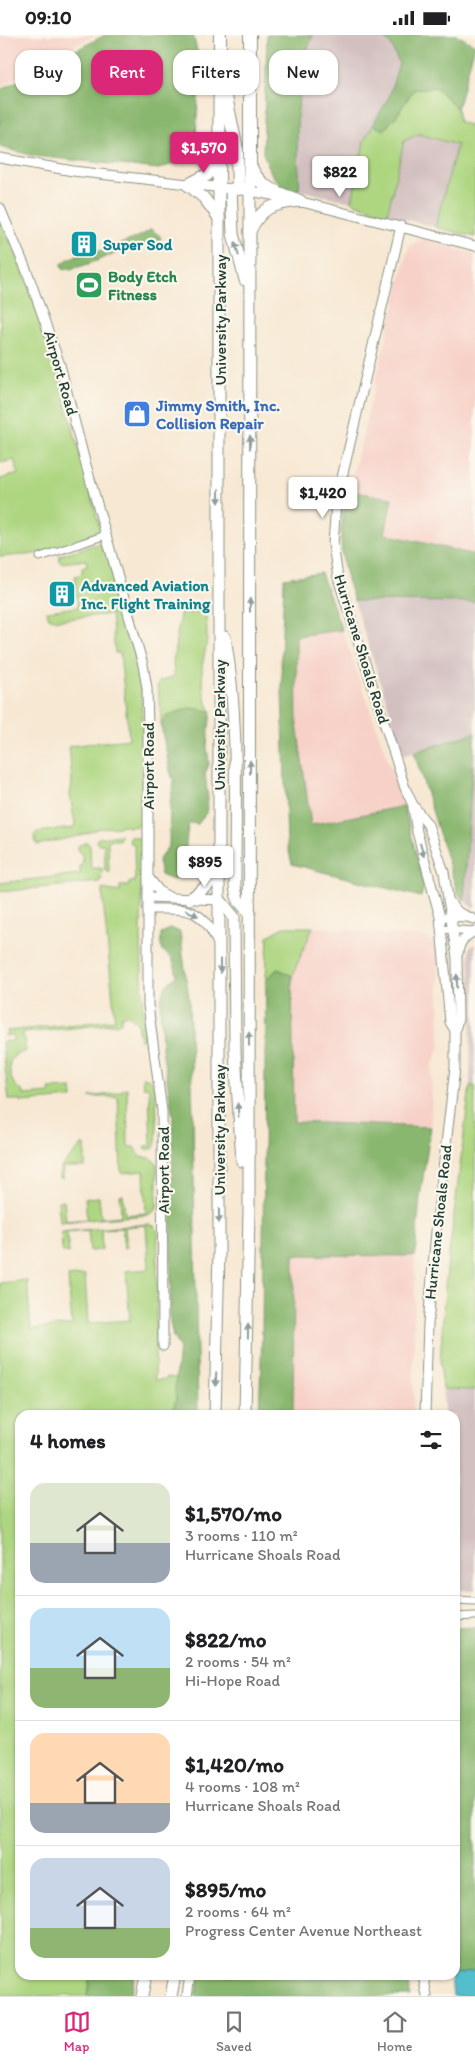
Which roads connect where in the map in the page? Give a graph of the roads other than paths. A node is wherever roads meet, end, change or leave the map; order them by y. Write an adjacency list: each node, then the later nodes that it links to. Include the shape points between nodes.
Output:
1 (220, 35): 3 (highway, University Parkway)
2 (250, 35): 8 (highway, University Parkway)
3 (220, 50)
4 (220, 95): 7 (highway, University Parkway)
5 (225, 95): 10 (highway, via 236,141)
6 (0, 158): 9 (street)
7 (219, 158): 9 (highway, via 207,175); 10 (highway, University Parkway)
8 (250, 162): 10 (highway, University Parkway); 11 (highway, via 256,177 264,185)
9 (188, 185): 10 (street); 13 (highway, via 204,198)
10 (235, 189): 11 (street); 13 (highway, University Parkway); 15 (highway, University Parkway); 17 (highway, one-way to 10, via 233,234)
11 (300, 201): 14 (street); 15 (highway, via 268,208)
12 (0, 208): 18 (street, Airport Road, via 28,273 54,347)
13 (220, 220): 20 (highway, University Parkway, one-way to 20)
14 (400, 226): 16 (street); 21 (street, Hurricane Shoals Road, via 336,503 333,544 338,578)
15 (249, 233): 17 (highway, University Parkway)
16 (475, 246)
17 (249, 296): 30 (highway, University Parkway, one-way to 17)
18 (106, 535): 19 (street); 23 (street, Airport Road, via 147,689)
19 (40, 557)
20 (219, 607): 22 (highway, University Parkway); 30 (highway, via 229,667 234,737 236,897)
21 (413, 805): 28 (street, Hurricane Shoals Road, via 428,825 444,872); 31 (street, Hurricane Shoals Road, one-way to 31, via 417,831)
22 (220, 862): 26 (highway, via 208,885); 27 (highway, University Parkway)
23 (148, 877): 24 (street, Airport Road); 25 (street, via 160,892)
24 (148, 897): 25 (street); 29 (street, Airport Road)
25 (171, 898): 26 (street)
26 (190, 899): 27 (street)
27 (220, 900): 36 (highway, University Parkway); 39 (highway, one-way to 27, via 235,1052 234,917)
28 (448, 900): 31 (street, Hurricane Shoals Road); 32 (street, via 458,912)
29 (148, 909): 36 (street, one-way to 36, via 190,911 211,928); 40 (street, Airport Road, via 149,1015 163,1129)
30 (250, 912): 39 (highway, University Parkway, one-way to 30)
31 (445, 917): 32 (street); 33 (street, Hurricane Shoals Road); 34 (street, Hurricane Shoals Road)
32 (474, 919)
33 (442, 929): 34 (street); 38 (street, Hurricane Shoals Road, via 450,1022)
34 (452, 929): 35 (street); 37 (street, Hurricane Shoals Road)
35 (475, 931): 37 (street, via 459,945)
36 (220, 947): 41 (highway, University Parkway, one-way to 41)
37 (457, 958): 38 (street, Hurricane Shoals Road, one-way to 37, via 458,1019)
38 (455, 1029): 43 (street, Hurricane Shoals Road, via 455,1068 428,1324)
39 (249, 1210): 42 (highway, University Parkway, one-way to 39)
40 (163, 1346)
41 (215, 1410)
42 (244, 1410)
43 (425, 1410)
44 (460, 1600): 45 (street)
45 (475, 1601)
46 (460, 1617): 47 (street)
47 (475, 1617)
48 (145, 1980): 52 (highway)
49 (174, 1980): 53 (highway)
50 (189, 1980): 54 (street)
51 (424, 1980): 55 (street)
52 (142, 1996)
53 (171, 1996)
54 (187, 1996)
55 (427, 1996)

